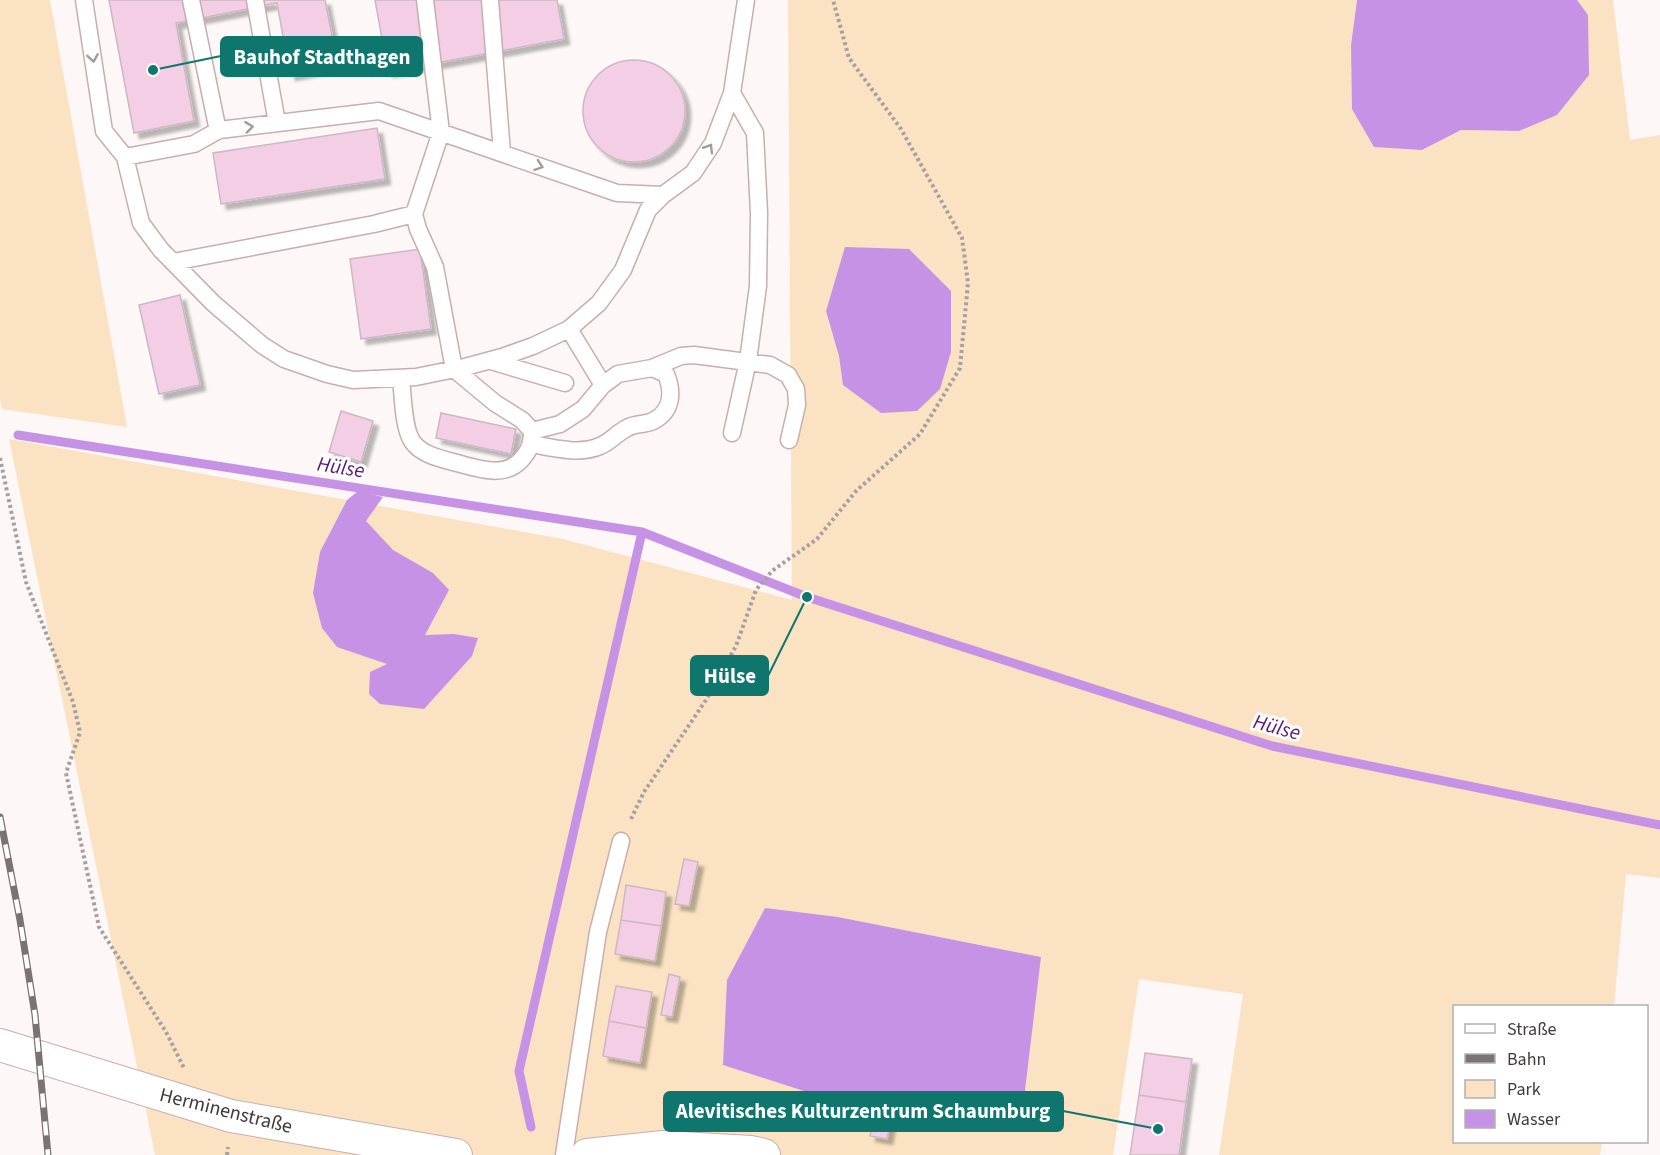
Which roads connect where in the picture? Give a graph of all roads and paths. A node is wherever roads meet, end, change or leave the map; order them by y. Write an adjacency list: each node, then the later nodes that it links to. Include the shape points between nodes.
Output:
1 (84, 0): 13 (lane, one-way to 13, via 104,132)
2 (191, 0): 10 (lane)
3 (255, 0): 9 (lane)
4 (424, 0): 11 (lane)
5 (490, 0): 12 (lane)
6 (746, 0): 8 (lane)
7 (833, 0): 29 (path, via 849,58 901,129 962,238 968,284 960,368 920,434 856,491 817,539 772,571 756,590 736,646 706,700 644,792)
8 (732, 93): 14 (lane, one-way to 8, via 693,173 713,143); 19 (lane, via 755,133 758,286)
9 (277, 123): 10 (lane, one-way to 9); 11 (lane, via 379,111)
10 (218, 131): 13 (lane, via 194,144)
11 (441, 132): 12 (lane); 15 (lane)
12 (502, 153): 14 (lane, one-way to 14, via 617,193)
13 (125, 158): 16 (lane, via 141,223)
14 (663, 195): 17 (lane, via 648,210 623,270 599,303)
15 (414, 214): 16 (lane); 21 (lane, via 435,267)
16 (173, 262): 22 (lane, via 213,303 284,359 353,380)
17 (569, 329): 18 (lane); 24 (lane)
18 (490, 360): 21 (lane); 23 (lane)
19 (748, 361): 20 (lane, via 694,355); 25 (lane); 27 (lane, via 770,365 788,375 796,389 797,405)
20 (652, 368): 24 (lane, via 618,374); 26 (lane, via 666,374 671,388 663,415 651,422 628,427 593,449 559,449)
21 (454, 369): 22 (lane); 26 (lane, via 522,420)
22 (401, 378): 26 (lane, via 406,425 412,442 422,451 499,472 515,467 526,454)
23 (565, 383)
24 (603, 385): 26 (lane, via 583,409)
25 (732, 433)
26 (532, 437)
27 (789, 440)
28 (0, 458): 31 (path, via 26,582 73,702 80,732 66,773 99,927 166,1032)
29 (621, 842): 33 (lane, via 598,932)
30 (0, 1045): 31 (street, Herminenstraße)
31 (204, 1109): 32 (street, Herminenstraße)
32 (456, 1155)
33 (564, 1155)
34 (587, 1155): 35 (street, via 663,1147)
35 (764, 1155)

